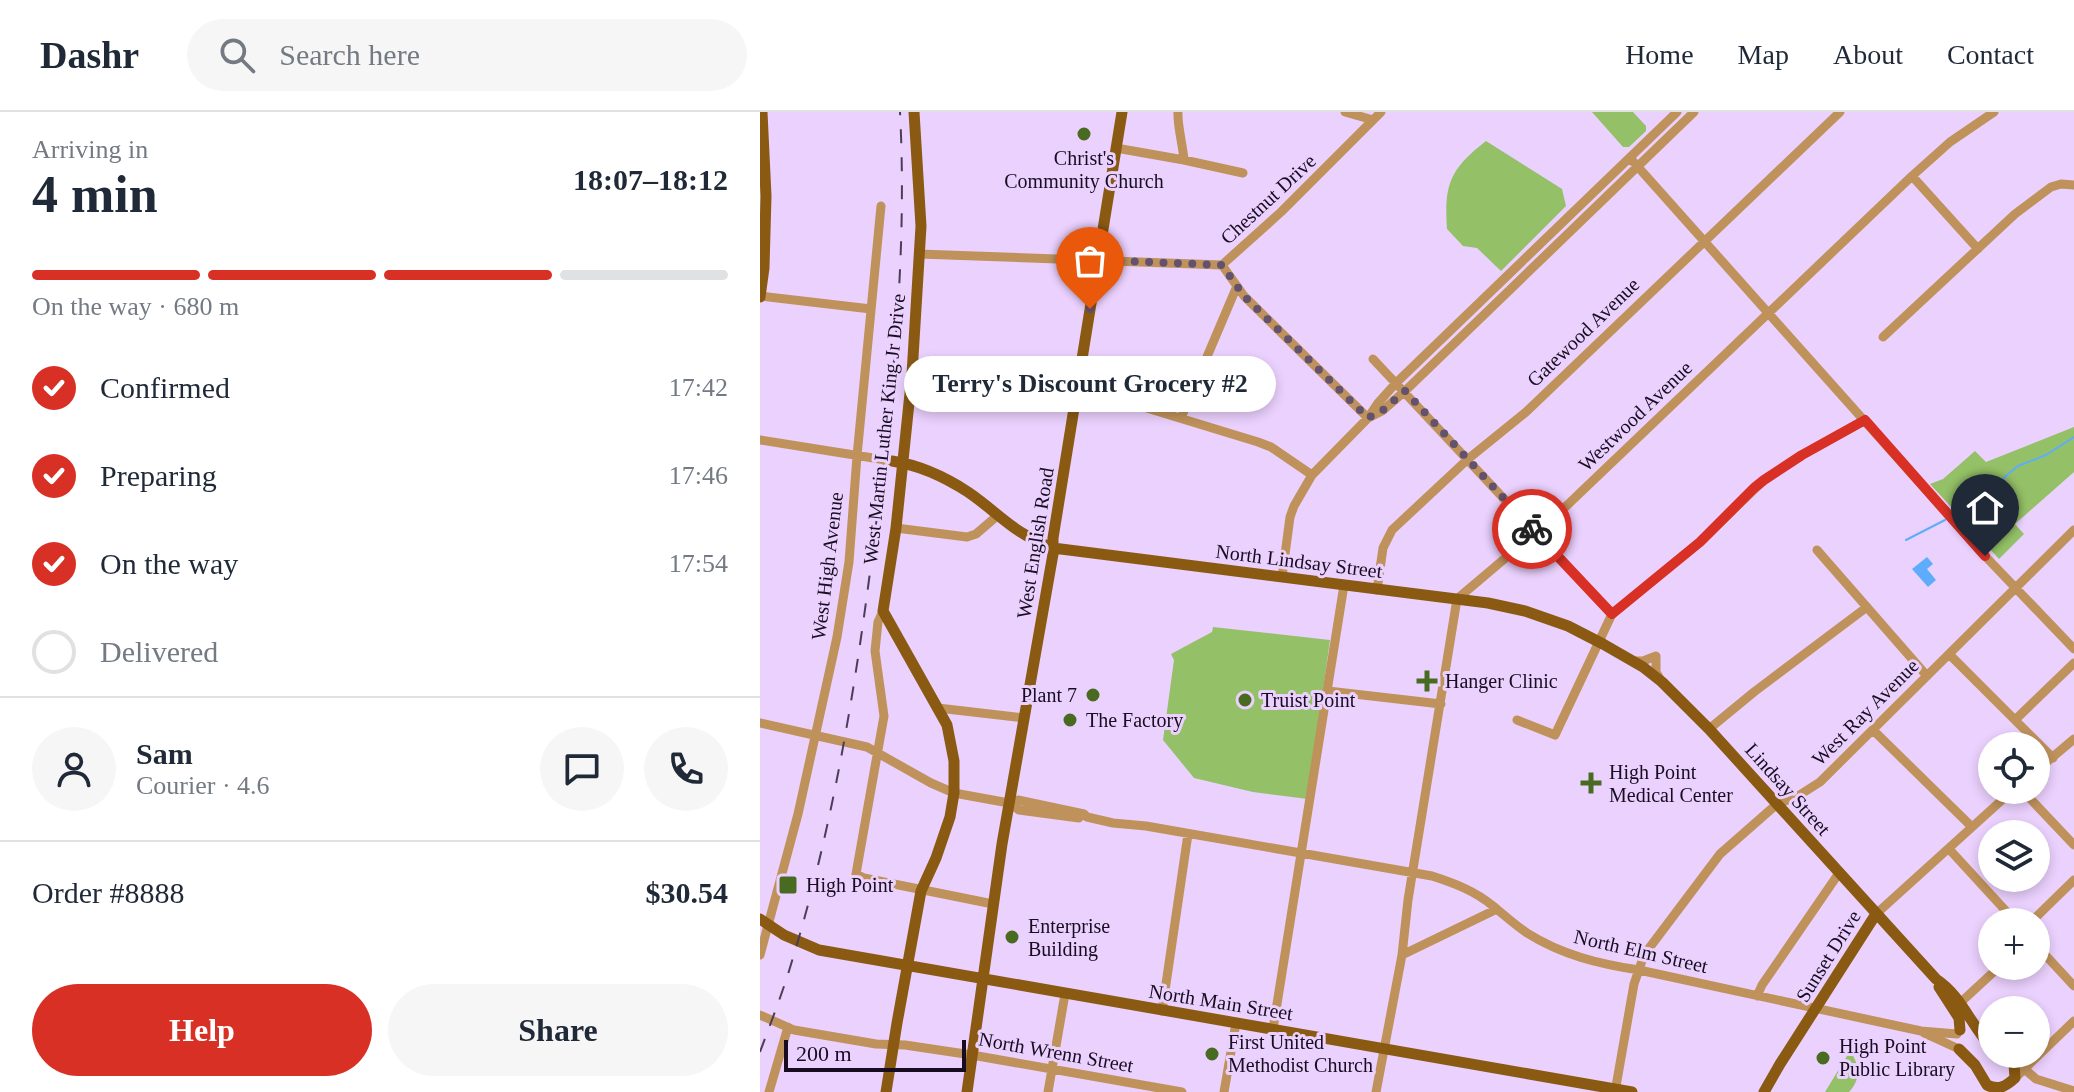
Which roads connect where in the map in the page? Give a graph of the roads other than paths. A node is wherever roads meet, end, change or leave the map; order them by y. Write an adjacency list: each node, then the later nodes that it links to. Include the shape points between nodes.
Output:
1 (762, 112): 13 (main road)
2 (914, 112): 24 (main road, West Martin Luther King Jr Drive)
3 (1122, 112): 12 (main road, West English Road)
4 (1178, 112): 15 (street)
5 (1345, 112): 11 (street)
6 (1381, 112): 11 (street, Chestnut Drive)
7 (1677, 112): 14 (street)
8 (1694, 112): 16 (street)
9 (1840, 112): 22 (street, Gatewood Avenue)
10 (1994, 112): 18 (street, Westwood Avenue)
11 (1373, 120): 26 (street, Chestnut Drive)
12 (1116, 148): 15 (street); 25 (main road, West English Road)
13 (762, 149): 20 (main road)
14 (1630, 158): 16 (street); 36 (street)
15 (1184, 160): 17 (street)
16 (1638, 167): 22 (street); 39 (street)
17 (1243, 173)
18 (1912, 176): 23 (street); 31 (street, Westwood Avenue)
19 (2074, 185): 23 (street, via 2051,187)
20 (763, 193): 27 (main road)
21 (881, 206): 30 (street, West High Avenue)
22 (1705, 241): 31 (street); 45 (street, Gatewood Avenue, via 1526,412)
23 (1978, 249): 32 (street)
24 (919, 254): 25 (street, Chestnut Drive); 34 (main road, West Martin Luther King Jr Drive)
25 (1098, 260): 26 (street, Chestnut Drive); 38 (main road, West English Road)
26 (1222, 265): 28 (street)
27 (762, 268): 29 (main road)
28 (1237, 286): 40 (street); 41 (street)
29 (760, 296): 30 (street)
30 (871, 309): 44 (street, West High Avenue)
31 (1769, 313): 42 (street); 51 (street, Westwood Avenue)
32 (1883, 337)
33 (1373, 359): 36 (street)
34 (912, 374): 35 (street); 46 (main road, West Martin Luther King Jr Drive)
35 (934, 375): 37 (street, via 996,391); 37 (street, via 998,369)
36 (1396, 383): 39 (street); 41 (street)
37 (1057, 385): 38 (street)
38 (1078, 387): 40 (street); 52 (main road, West English Road)
39 (1405, 391): 41 (street); 45 (street)
40 (1181, 418): 47 (street, via 1271,447)
41 (1368, 418): 47 (street)
42 (1865, 420): 56 (street); 61 (street, via 1764,480 1700,542)
43 (760, 440): 44 (street)
44 (857, 456): 46 (street); 78 (street, West High Avenue, via 849,562)
45 (1468, 459): 51 (street); 57 (street, Gatewood Avenue, via 1390,534)
46 (898, 462): 48 (main road, North Lindsay Street, via 953,483); 49 (main road, West Martin Luther King Jr Drive)
47 (1312, 475): 54 (street, via 1290,517)
48 (997, 516): 49 (street, via 967,537); 52 (main road, North Lindsay Street)
49 (896, 528): 60 (main road, West Martin Luther King Jr Drive)
50 (2074, 530): 56 (street, West Ray Avenue)
51 (1536, 533): 58 (street, Westwood Avenue); 61 (street)
52 (1053, 548): 54 (main road, North Lindsay Street); 72 (main road, West English Road)
53 (1817, 550): 59 (street)
54 (1282, 577): 55 (main road, North Lindsay Street)
55 (1344, 585): 57 (main road, North Lindsay Street); 69 (street)
56 (2015, 588): 65 (street); 66 (street, West Ray Avenue)
57 (1377, 590): 58 (main road, North Lindsay Street)
58 (1457, 599): 63 (main road, North Lindsay Street, via 1524,610); 70 (street)
59 (1867, 607): 68 (street); 76 (street)
60 (883, 611): 62 (main road); 64 (street)
61 (1612, 614): 63 (street)
62 (899, 640): 64 (street); 71 (main road)
63 (1598, 641): 74 (street, via 1555,735); 76 (main road, Lindsay Street, via 1662,682)
64 (876, 645): 80 (street, via 884,716)
65 (2074, 649)
66 (1949, 654): 68 (street, West Ray Avenue); 73 (street)
67 (2074, 663): 73 (street)
68 (1927, 676): 77 (street, West Ray Avenue)
69 (1328, 691): 70 (street); 92 (street)
70 (1441, 704): 93 (street)
71 (938, 708): 72 (street); 83 (main road, via 952,745)
72 (1024, 718): 84 (main road, West English Road)
73 (2016, 719): 81 (street)
74 (1517, 720)
75 (760, 723): 78 (street, North Elm Street)
76 (1709, 729): 85 (main road, Lindsay Street)
77 (1873, 730): 85 (street, West Ray Avenue, via 1820,782); 88 (street)
78 (822, 737): 80 (street, North Elm Street); 102 (street, West High Avenue)
79 (2074, 739): 81 (street)
80 (879, 751): 83 (street, North Elm Street); 96 (street, via 856,874)
81 (2053, 758): 82 (street)
82 (2050, 760)
83 (954, 793): 84 (street, North Elm Street); 96 (main road, via 944,838)
84 (1009, 803): 89 (street, North Elm Street, via 1018,800); 97 (main road, West English Road)
85 (1777, 804): 94 (main road, Lindsay Street); 107 (street, West Ray Avenue, via 1720,854 1644,955)
86 (1997, 804): 88 (street, Sunset Drive)
87 (2035, 804): 90 (street)
88 (1972, 827): 91 (street, Sunset Drive)
89 (1188, 834): 92 (street, North Elm Street); 116 (street)
90 (2074, 845)
91 (1949, 849): 98 (street); 101 (street, Sunset Drive)
92 (1301, 853): 93 (street, North Elm Street); 121 (street)
93 (1413, 873): 100 (street, North Elm Street, via 1459,885); 104 (street)
94 (1839, 873): 101 (main road, Lindsay Street); 113 (street)
95 (2074, 880): 99 (street)
96 (921, 891): 97 (street); 106 (main road)
97 (993, 904): 108 (main road, West English Road)
98 (2003, 908)
99 (2045, 908)
100 (1497, 909): 104 (street); 107 (street, North Elm Street, via 1561,951)
101 (1876, 914): 109 (main road, Lindsay Street); 115 (main road, Sunset Drive)
102 (764, 922): 103 (street, West High Avenue); 106 (main road, North Main Street, via 819,950)
103 (760, 955)
104 (1402, 955): 128 (street)
105 (2050, 960): 111 (street)
106 (908, 965): 108 (main road, North Main Street); 127 (main road)
107 (1639, 970): 113 (street, North Elm Street); 136 (street, West Ray Avenue)
108 (982, 978): 112 (main road, North Main Street); 130 (main road, West English Road)
109 (1936, 979): 114 (main road, Lindsay Street); 124 (main road, Lindsay Street, via 1959,1018)
110 (1985, 980): 114 (street)
111 (2074, 986)
112 (1065, 994): 116 (main road, North Main Street); 133 (street)
113 (1757, 996): 115 (street, North Elm Street)
114 (1960, 1003): 122 (main road, Lindsay Street)
115 (1816, 1009): 123 (street, North Elm Street); 146 (main road, Sunset Drive)
116 (1162, 1011): 119 (main road, North Main Street)
117 (760, 1015): 120 (street, North Wrenn Street)
118 (2074, 1021): 126 (street)
119 (1236, 1023): 121 (main road, North Main Street); 143 (street)
120 (785, 1026): 127 (street, North Wrenn Street); 138 (street)
121 (1273, 1029): 128 (main road, North Main Street)
122 (1976, 1030): 124 (main road); 125 (main road, Lindsay Street)
123 (1921, 1031): 124 (street); 129 (street)
124 (1958, 1032): 129 (main road)
125 (1978, 1032)
126 (2050, 1044)
127 (894, 1045): 130 (street, North Wrenn Street); 139 (main road)
128 (1384, 1047): 136 (main road, North Main Street); 144 (street)
129 (1958, 1049): 135 (main road, via 1975,1065)
130 (972, 1055): 133 (street, North Wrenn Street); 140 (main road, West English Road)
131 (2019, 1068): 134 (main road)
132 (2021, 1068): 137 (street, via 2036,1079)
133 (1052, 1069): 141 (street); 142 (street, North Wrenn Street)
134 (2008, 1085): 135 (main road)
135 (1987, 1088)
136 (1615, 1090): 145 (main road, North Main Street)
137 (2074, 1091)
138 (769, 1092)
139 (886, 1092)
140 (967, 1092)
141 (1048, 1092)
142 (1182, 1092)
143 (1224, 1092)
144 (1376, 1092)
145 (1632, 1092)
146 (1764, 1092)

